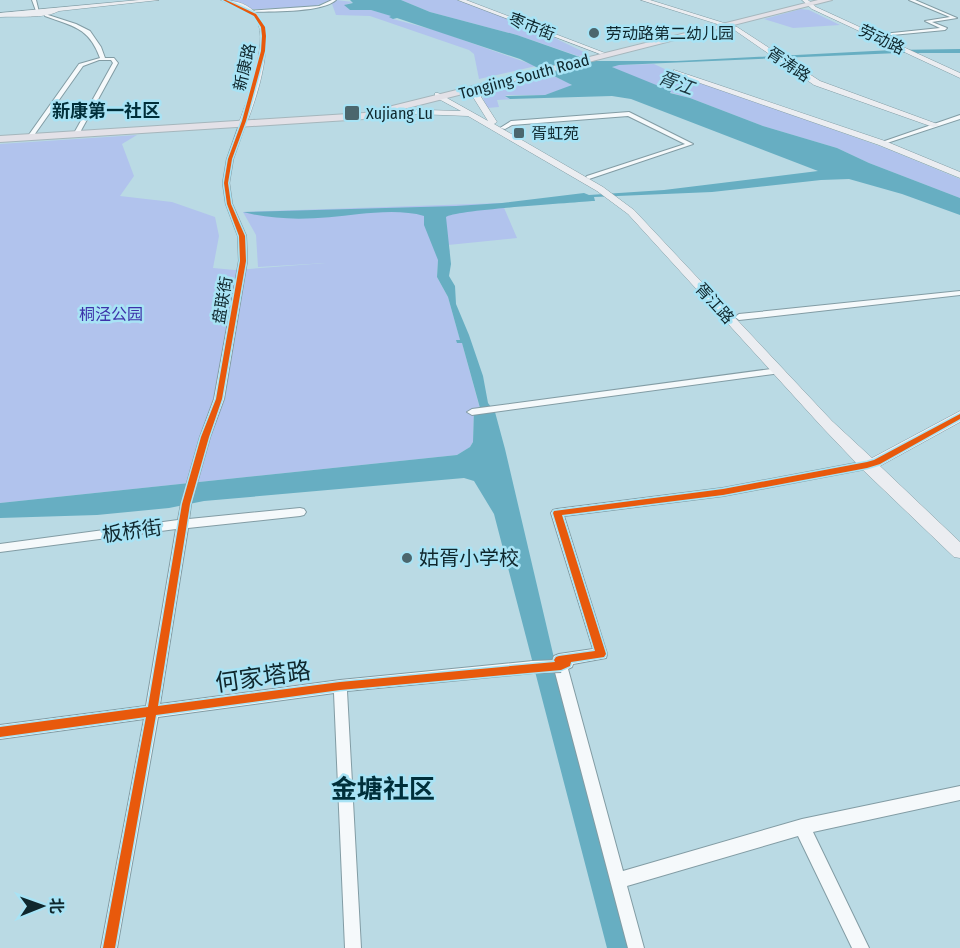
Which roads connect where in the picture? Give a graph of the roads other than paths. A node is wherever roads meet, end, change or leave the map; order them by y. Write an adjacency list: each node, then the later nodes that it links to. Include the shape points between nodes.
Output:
1 (34, 0): 12 (street)
2 (156, 0): 10 (street)
3 (224, 0): 11 (street)
4 (334, 0): 11 (street, via 319,7)
5 (467, 0): 17 (street, 枣市街)
6 (644, 0): 15 (street, 胥涛路)
7 (829, 0): 9 (main road, Tongjing South Road)
8 (911, 0): 16 (street, via 955,18 927,21 945,29)
9 (810, 1): 15 (main road, Tongjing South Road); 16 (street, 劳动路)
10 (55, 10): 12 (street); 14 (street)
11 (249, 11): 29 (street, 新康路, via 263,27 264,43)
12 (35, 12): 13 (street); 14 (street)
13 (0, 15)
14 (46, 15): 18 (street, via 90,33)
15 (724, 23): 17 (main road, Tongjing South Road); 19 (main road, Tongjing South Road); 30 (street, 胥涛路, via 823,86)
16 (876, 35): 22 (street, 劳动路)
17 (602, 53): 19 (main road, Tongjing South Road)
18 (103, 58): 32 (street, via 116,63); 33 (street, via 85,62 79,68)
19 (587, 58): 20 (main road, Tongjing South Road)
20 (536, 71): 23 (main road, Tongjing South Road); 24 (main road, Tongjing South Road)
21 (677, 72): 35 (street)
22 (960, 75)
23 (486, 86): 24 (main road, Tongjing South Road); 28 (street, via 477,97)
24 (444, 95): 25 (main road, Tongjing South Road); 26 (street, 胥江路); 28 (street, 胥江路); 29 (main road, Tongjing South Road, via 343,114)
25 (391, 111): 26 (street); 29 (main road, Tongjing South Road, via 328,120)
26 (476, 117): 37 (street, 胥江路)
27 (960, 117): 30 (street)
28 (493, 122): 31 (street, 胥江路)
29 (243, 123): 32 (main road, Tongjing South Road); 46 (street, 盘联街, via 226,183 229,204 242,236 243,261 219,399)
30 (936, 126): 35 (street)
31 (503, 128): 37 (street, 胥江路); 37 (street, via 511,123 629,114 690,144)
32 (77, 133): 33 (main road, Tongjing South Road)
33 (32, 136): 34 (main road, Tongjing South Road)
34 (0, 137)
35 (882, 143): 36 (street)
36 (960, 175)
37 (594, 182): 38 (street, 胥江路)
38 (635, 211): 40 (street, 胥江路); 41 (street, 胥江路)
39 (960, 293): 40 (street)
40 (738, 317): 44 (street, 胥江路)
41 (778, 371): 42 (street); 44 (street, 胥江路)
42 (472, 412)
43 (960, 416): 44 (street)
44 (872, 463): 47 (street, 胥江路); 49 (street, 胥江路); 50 (street, 何家塔路, via 723,492 557,513 601,654)
45 (300, 512): 46 (street, 板桥街)
46 (183, 524): 48 (street, 板桥街); 52 (street, 盘联街)
47 (960, 539)
48 (0, 548)
49 (960, 552)
50 (560, 663): 51 (street, 何家塔路, bridge); 56 (street)
51 (339, 686): 52 (street, 何家塔路); 58 (street)
52 (153, 711): 53 (street, 何家塔路); 57 (street, 盘联街)
53 (0, 732)
54 (960, 793): 55 (street)
55 (802, 827): 56 (street); 60 (street)
56 (617, 881): 59 (street)
57 (109, 948)
58 (353, 948)
59 (636, 948)
60 (861, 948)

